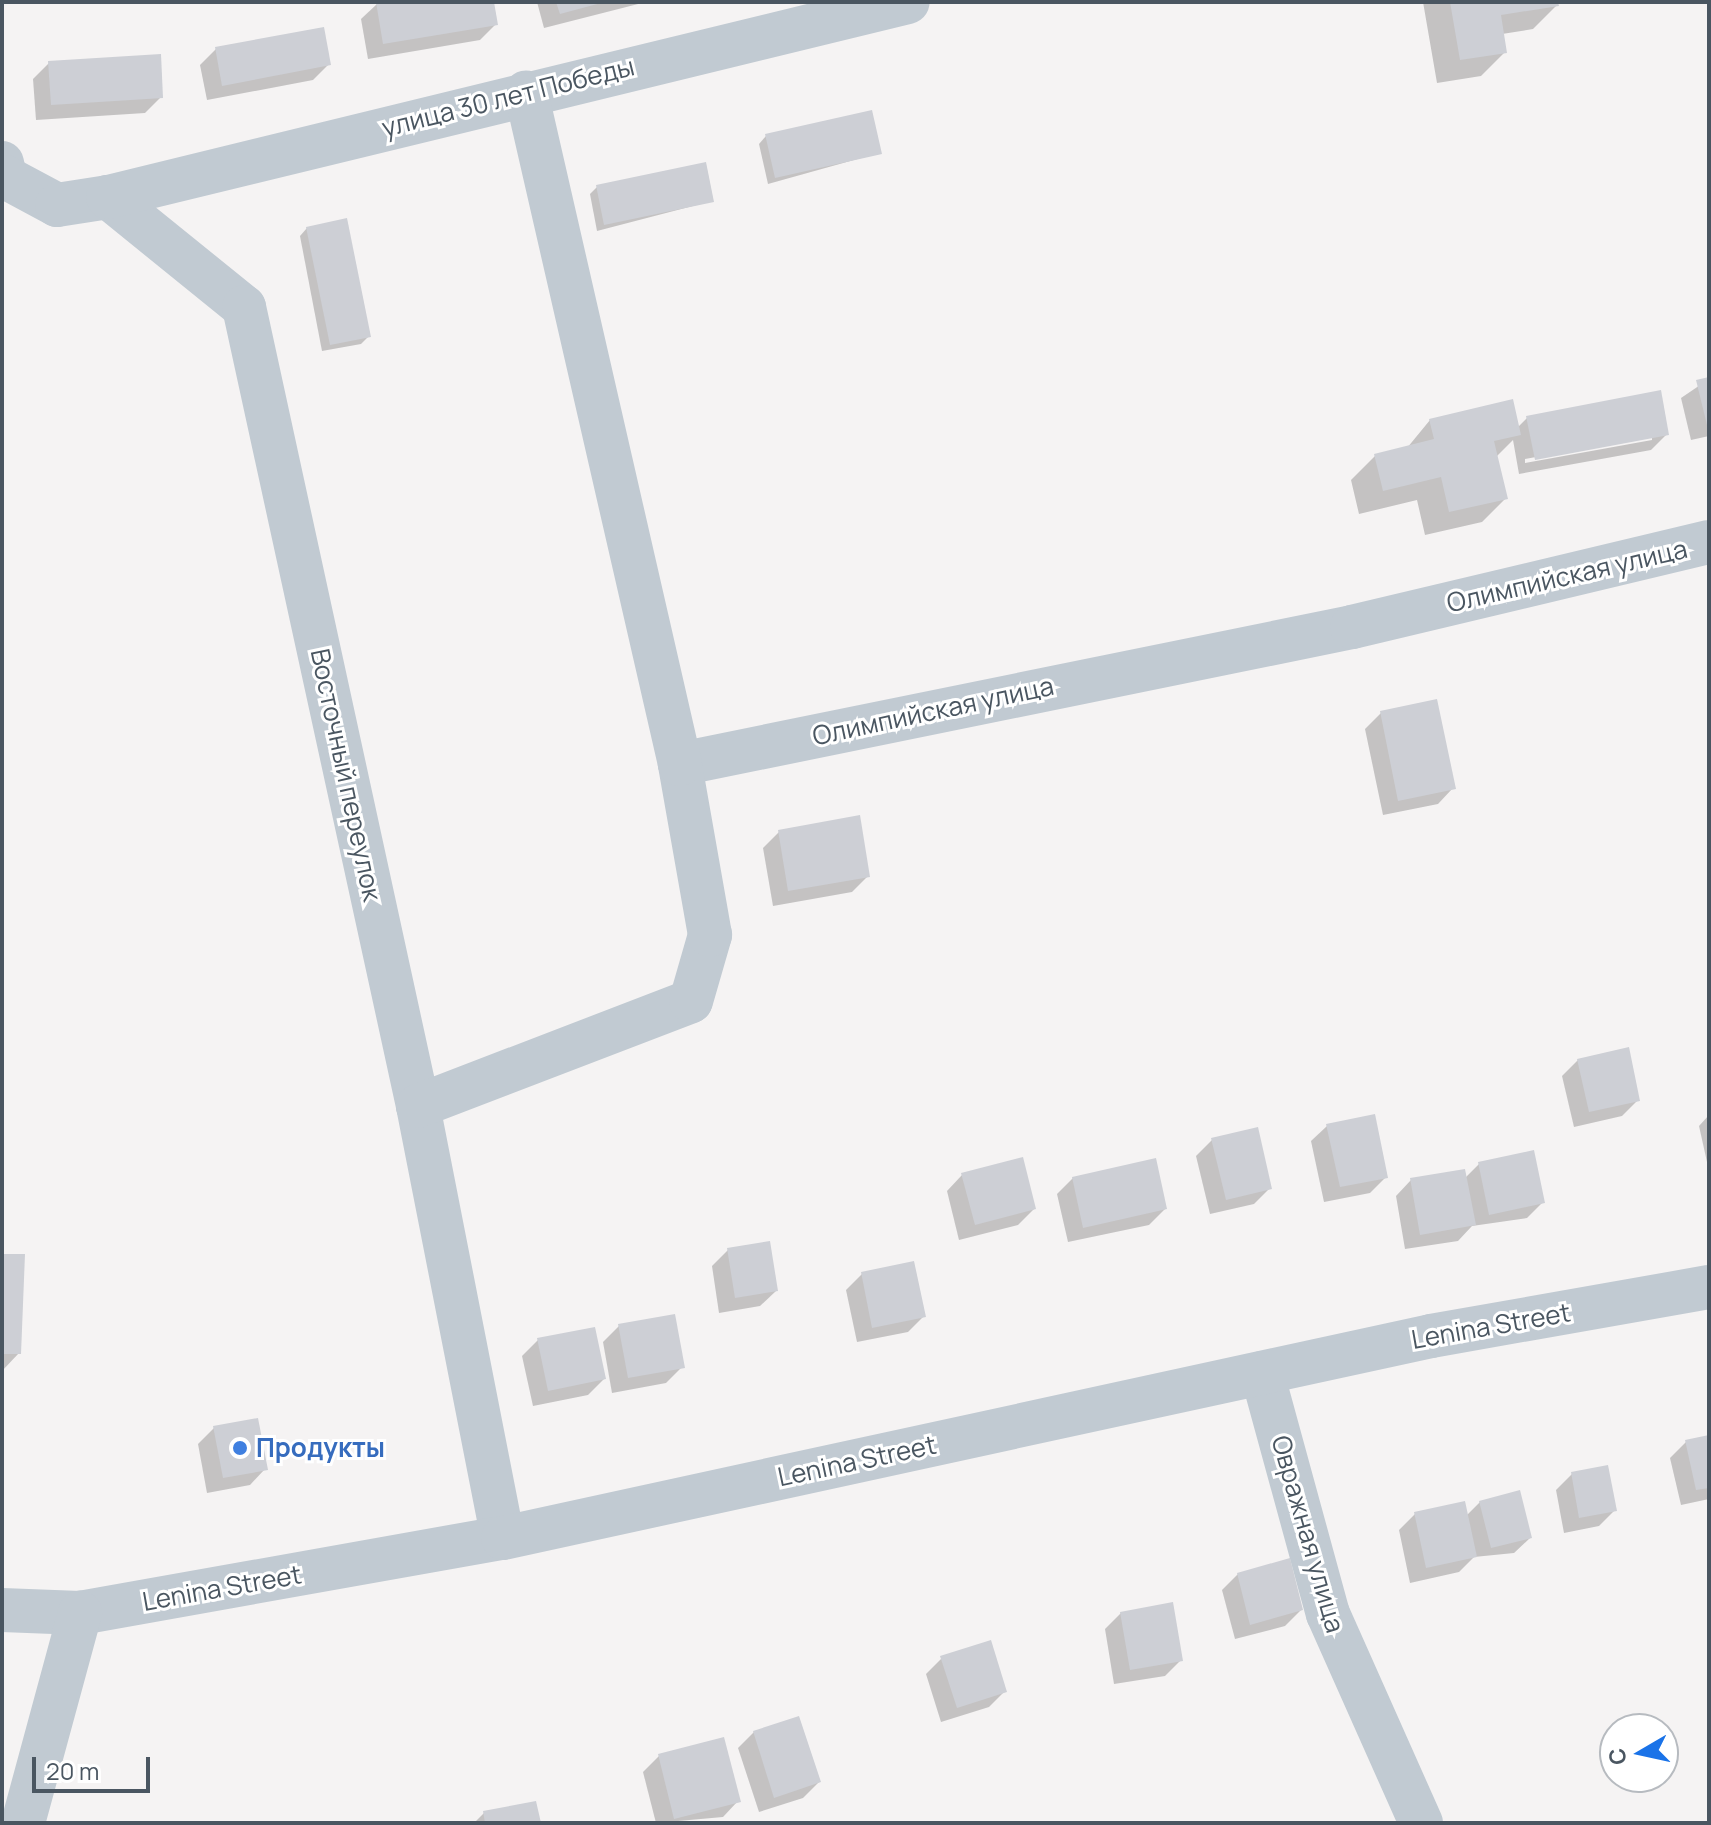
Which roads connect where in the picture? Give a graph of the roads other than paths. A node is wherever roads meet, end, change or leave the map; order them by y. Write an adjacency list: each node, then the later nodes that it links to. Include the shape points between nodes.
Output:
1 (908, 2): 2 (street, улица 30 лет Победы)
2 (526, 92): 4 (street, улица 30 лет Победы); 6 (street)
3 (2, 163): 4 (street, via 5,177 57,205)
4 (108, 197): 7 (street, Восточный переулок, via 244,307)
5 (1709, 542): 6 (street, Олимпийская улица, via 1352,627)
6 (680, 764): 7 (street, via 710,935 691,1001)
7 (418, 1106): 10 (street, Восточный переулок)
8 (1709, 1287): 9 (street, Lenina Street)
9 (1262, 1373): 10 (street, Lenina Street); 14 (street, Овражная улица, via 1328,1614)
10 (503, 1538): 12 (street, Lenina Street)
11 (2, 1610): 12 (street, Lenina Street)
12 (80, 1613): 13 (street)
13 (23, 1823)
14 (1421, 1823)

